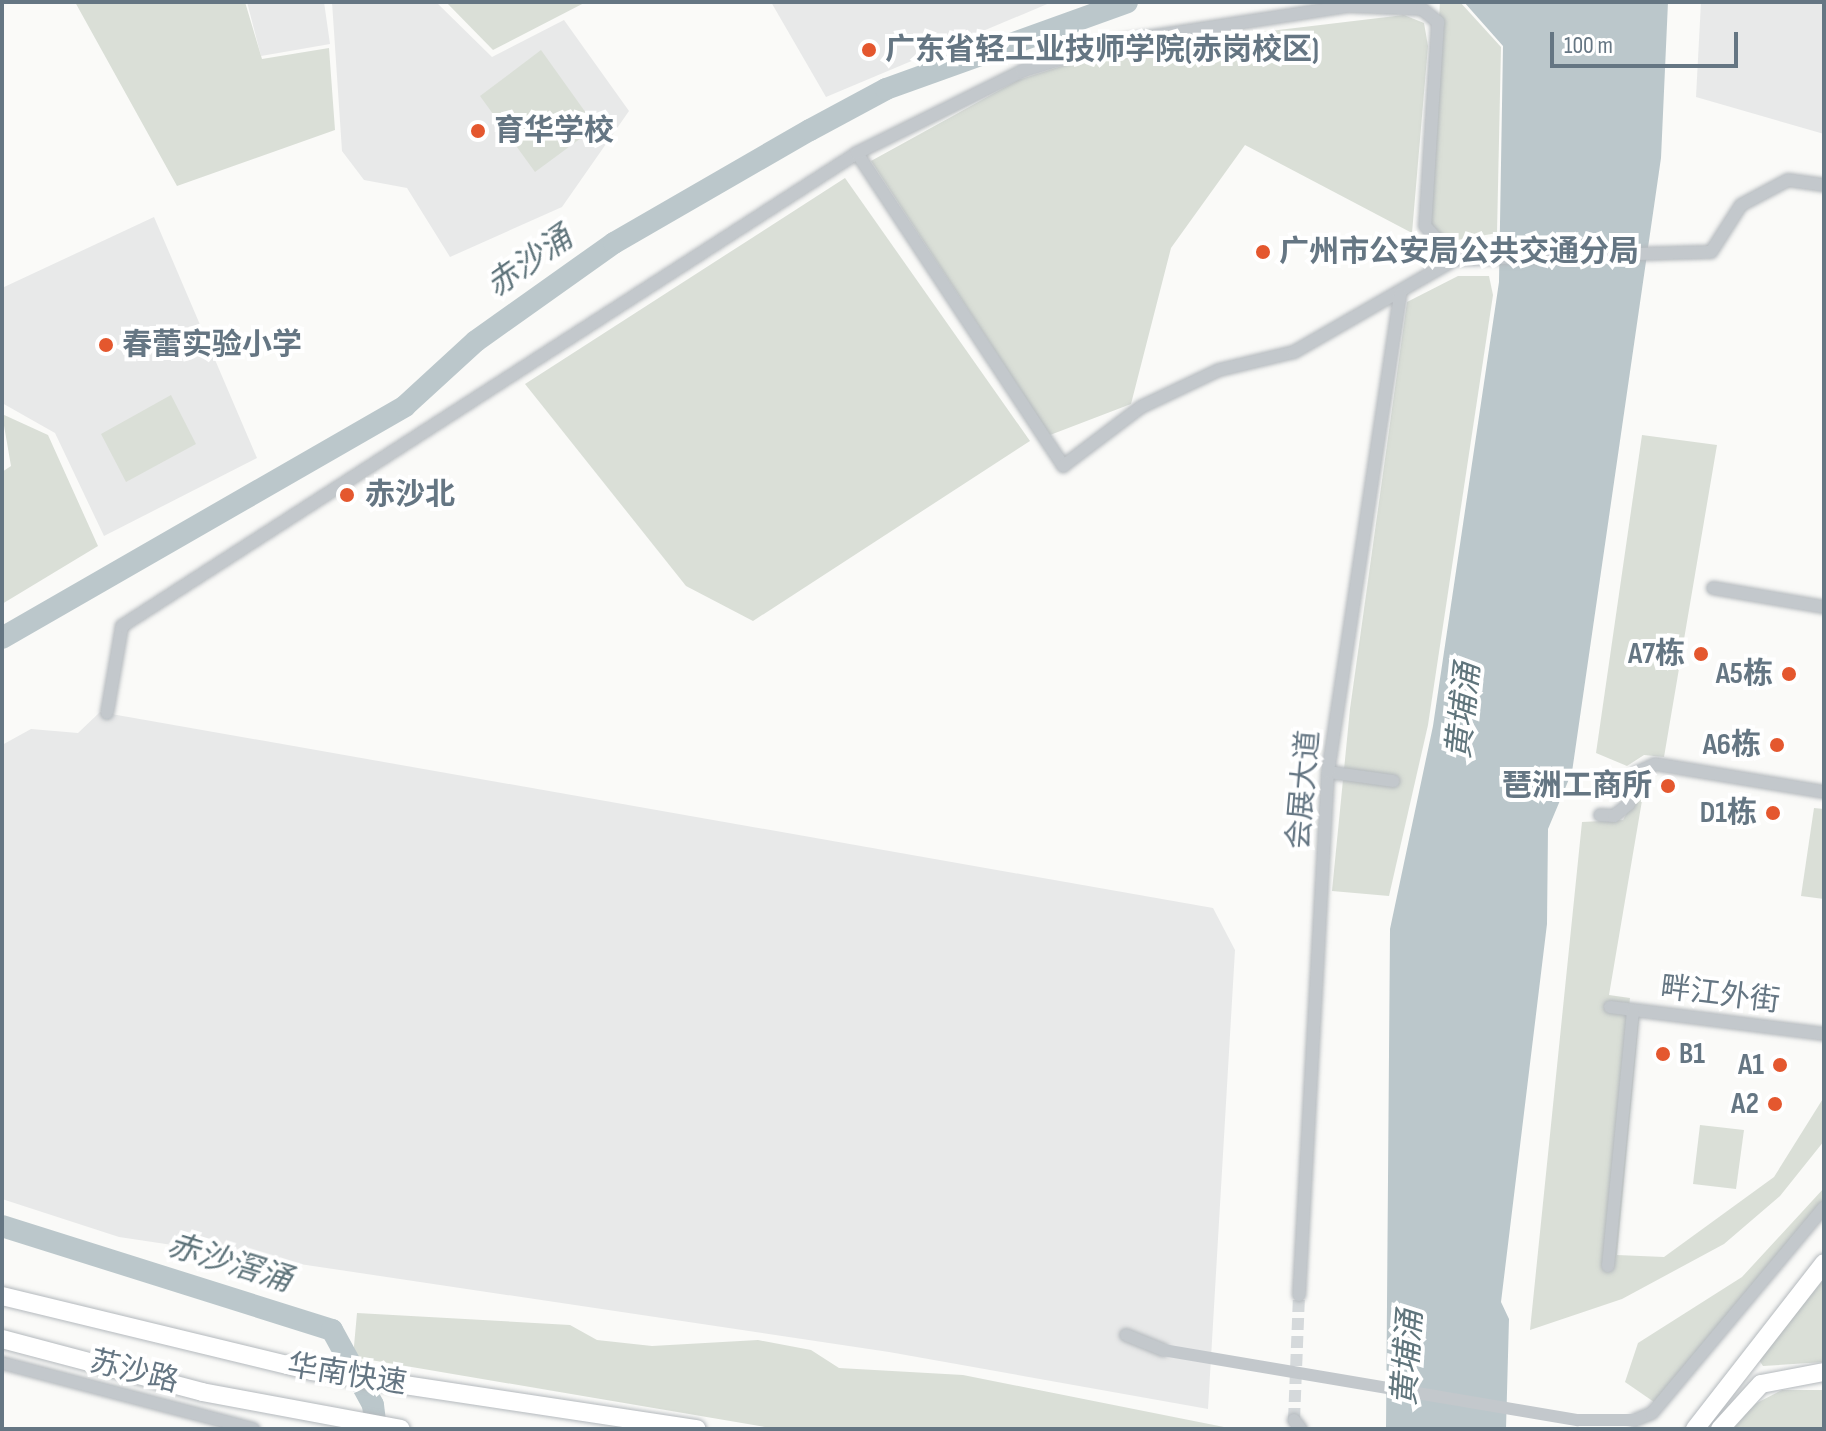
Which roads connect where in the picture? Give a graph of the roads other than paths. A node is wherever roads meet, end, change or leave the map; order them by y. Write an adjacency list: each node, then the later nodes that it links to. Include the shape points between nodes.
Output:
1 (857, 153): 3 (street, via 1022,71 1116,42 1349,6 1422,9 1438,22 1425,226); 4 (street, via 1063,466 1141,407 1219,370 1294,352); 7 (street, via 122,626)
2 (1824, 185): 3 (street, via 1788,180 1741,205 1711,252)
3 (1456, 259): 4 (street)
4 (1400, 294): 8 (street, 会展大道)
5 (1713, 588): 6 (street)
6 (1824, 607)
7 (107, 713)
8 (1328, 772): 9 (street); 19 (street, 会展大道)
9 (1393, 781)
10 (1824, 792): 11 (street, via 1657,768 1636,773 1629,804 1614,816)
11 (1600, 815)
12 (1610, 1007): 13 (street, 畔江外街)
13 (1633, 1010): 14 (street, 畔江外街); 18 (street)
14 (1824, 1034)
15 (1824, 1207): 21 (street, bridge, via 1652,1413 1635,1420 1578,1420 1163,1350)
16 (1824, 1247): 25 (highway)
17 (1824, 1263): 25 (highway)
18 (1608, 1266)
19 (1299, 1295)
20 (2, 1296): 29 (highway, 华南快速, via 339,1375)
21 (1126, 1335)
22 (2, 1339): 26 (highway, 华南快速)
23 (2, 1363): 27 (street, 苏沙路)
24 (1824, 1372): 31 (highway, via 1797,1371 1761,1384)
25 (1729, 1385): 30 (highway)
26 (334, 1425): 28 (highway, 华南快速)
27 (254, 1429)
28 (401, 1429)
29 (697, 1429)
30 (1695, 1429)
31 (1720, 1429)

